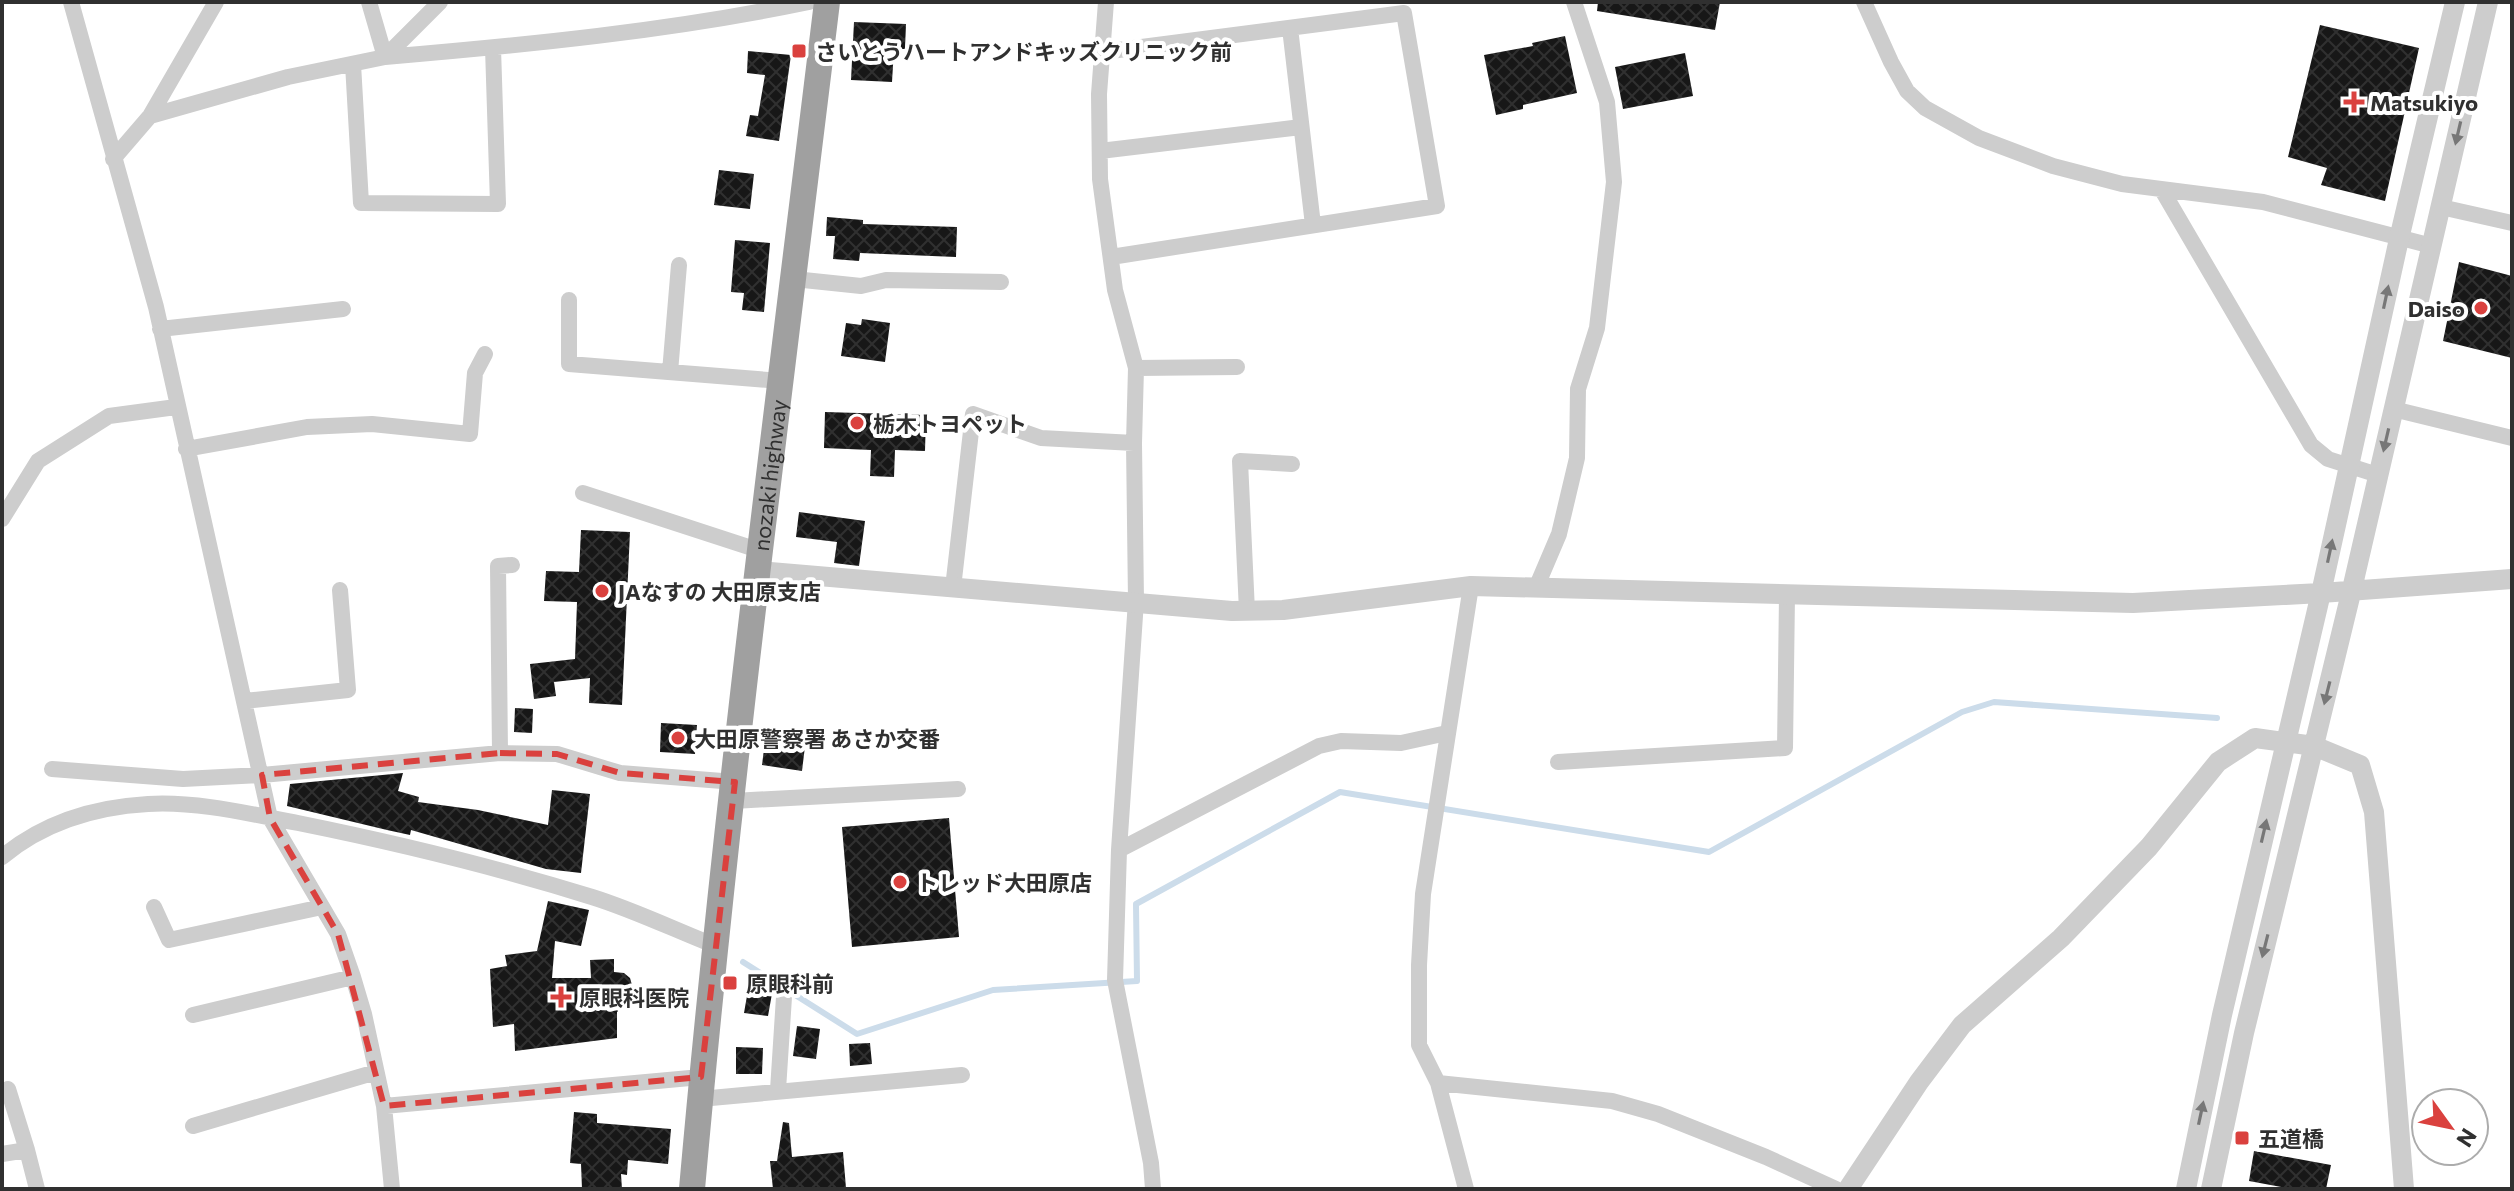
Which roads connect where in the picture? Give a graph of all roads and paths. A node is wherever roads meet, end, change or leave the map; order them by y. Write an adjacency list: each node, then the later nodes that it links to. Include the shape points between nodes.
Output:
1 (71, 2): 20 (street)
2 (216, 2): 17 (street)
3 (369, 2): 15 (street)
4 (440, 2): 15 (street)
5 (809, 2): 13 (street)
6 (827, 2): 29 (highway, nozaki highway)
7 (1106, 2): 14 (street)
8 (1574, 2): 54 (street, via 1607,102 1614,182 1597,328 1578,389 1577,458 1559,534)
9 (1864, 2): 21 (street, via 1902,81 1925,108 1979,138 2053,166)
10 (2455, 2): 25 (street)
11 (2488, 2): 22 (street, one-way to 22)
12 (1290, 28): 14 (street); 18 (street); 24 (street, via 1404,13 1437,206)
13 (493, 48): 15 (street); 16 (street, via 498,204 361,203)
14 (1103, 52): 19 (street)
15 (385, 57): 16 (street)
16 (353, 64): 17 (street)
17 (150, 116): 20 (street)
18 (1301, 127): 19 (street); 24 (street)
19 (1100, 151): 27 (street)
20 (113, 159): 33 (street)
21 (2162, 190): 25 (street, via 2263,202); 45 (street, via 2311,445)
22 (2441, 207): 23 (street); 26 (street)
23 (2512, 223)
24 (1313, 225): 27 (street)
25 (2399, 239): 26 (street); 45 (street, one-way to 25)
26 (2432, 246): 40 (street)
27 (1111, 257): 36 (street)
28 (679, 265): 37 (street)
29 (794, 279): 30 (street, via 861,286 886,280); 38 (highway, nozaki highway)
30 (1001, 282)
31 (569, 300): 37 (street, via 569,364)
32 (343, 309): 33 (street)
33 (160, 329): 39 (street)
34 (485, 354): 43 (street, via 475,373 470,434 372,424 307,427)
35 (1237, 367): 36 (street)
36 (1136, 368): 42 (street)
37 (670, 372): 38 (street)
38 (781, 381): 49 (highway, nozaki highway)
39 (176, 407): 43 (street); 48 (street, via 109,416 38,461)
40 (2393, 409): 41 (street); 46 (street, one-way to 46)
41 (2512, 438)
42 (1134, 443): 53 (street, via 1041,438 973,414); 59 (street)
43 (186, 449): 61 (street)
44 (1292, 464): 60 (street, via 1240,461)
45 (2348, 466): 46 (street); 57 (street, one-way to 45)
46 (2378, 475): 55 (street)
47 (583, 493): 49 (street)
48 (2, 519)
49 (759, 561): 53 (street); 70 (highway, nozaki highway)
50 (512, 565): 65 (street, via 498,566)
51 (2512, 579): 55 (street)
52 (1471, 586): 54 (street); 60 (street); 62 (street)
53 (953, 588): 59 (street)
54 (1536, 588): 58 (street)
55 (2352, 589): 57 (street); 64 (street, one-way to 64)
56 (340, 590): 61 (street, via 348,690)
57 (2321, 593): 58 (street, via 2133,603); 63 (street)
58 (1787, 595): 66 (street, via 1785,748)
59 (1136, 601): 60 (street); 72 (street)
60 (1247, 611)
61 (244, 701): 68 (street)
62 (1447, 733): 72 (street, via 1401,743 1341,741 1319,746); 82 (street, via 1423,894 1419,965 1419,1045)
63 (2284, 741): 64 (street); 96 (street, via 2255,738 2218,762 2149,847 2061,938 1962,1025); 97 (street, one-way to 63)
64 (2314, 746): 98 (street, one-way to 98); 99 (street, via 2360,765 2374,812)
65 (500, 753): 68 (street); 70 (street, via 557,754 620,773)
66 (1558, 762)
67 (52, 769): 68 (street, via 183,779)
68 (262, 775): 71 (street)
69 (958, 789): 70 (street)
70 (734, 792): 76 (highway, nozaki highway)
71 (270, 818): 73 (street, via 179,804 100,809 41,830); 75 (street); 76 (street, via 399,845 594,898)
72 (1119, 850): 93 (street, via 1115,980)
73 (2, 857)
74 (154, 907): 75 (street, via 169,940)
75 (322, 907): 77 (street)
76 (716, 946): 83 (highway, nozaki highway)
77 (353, 977): 79 (street); 80 (street)
78 (784, 997): 85 (street)
79 (193, 1015)
80 (376, 1072): 86 (street); 87 (street)
81 (962, 1075): 85 (street)
82 (1438, 1083): 94 (street); 95 (street, via 1612,1101 1658,1114)
83 (700, 1088): 85 (street); 86 (street); 92 (highway, nozaki highway)
84 (8, 1089): 88 (street)
85 (778, 1090)
86 (384, 1106): 91 (street)
87 (193, 1126)
88 (27, 1150): 89 (street); 90 (street)
89 (2, 1154)
90 (37, 1189)
91 (392, 1189)
92 (692, 1189)
93 (1153, 1189)
94 (1466, 1189)
95 (1836, 1189)
96 (1848, 1189)
97 (2186, 1189)
98 (2211, 1189)
99 (2404, 1189)

